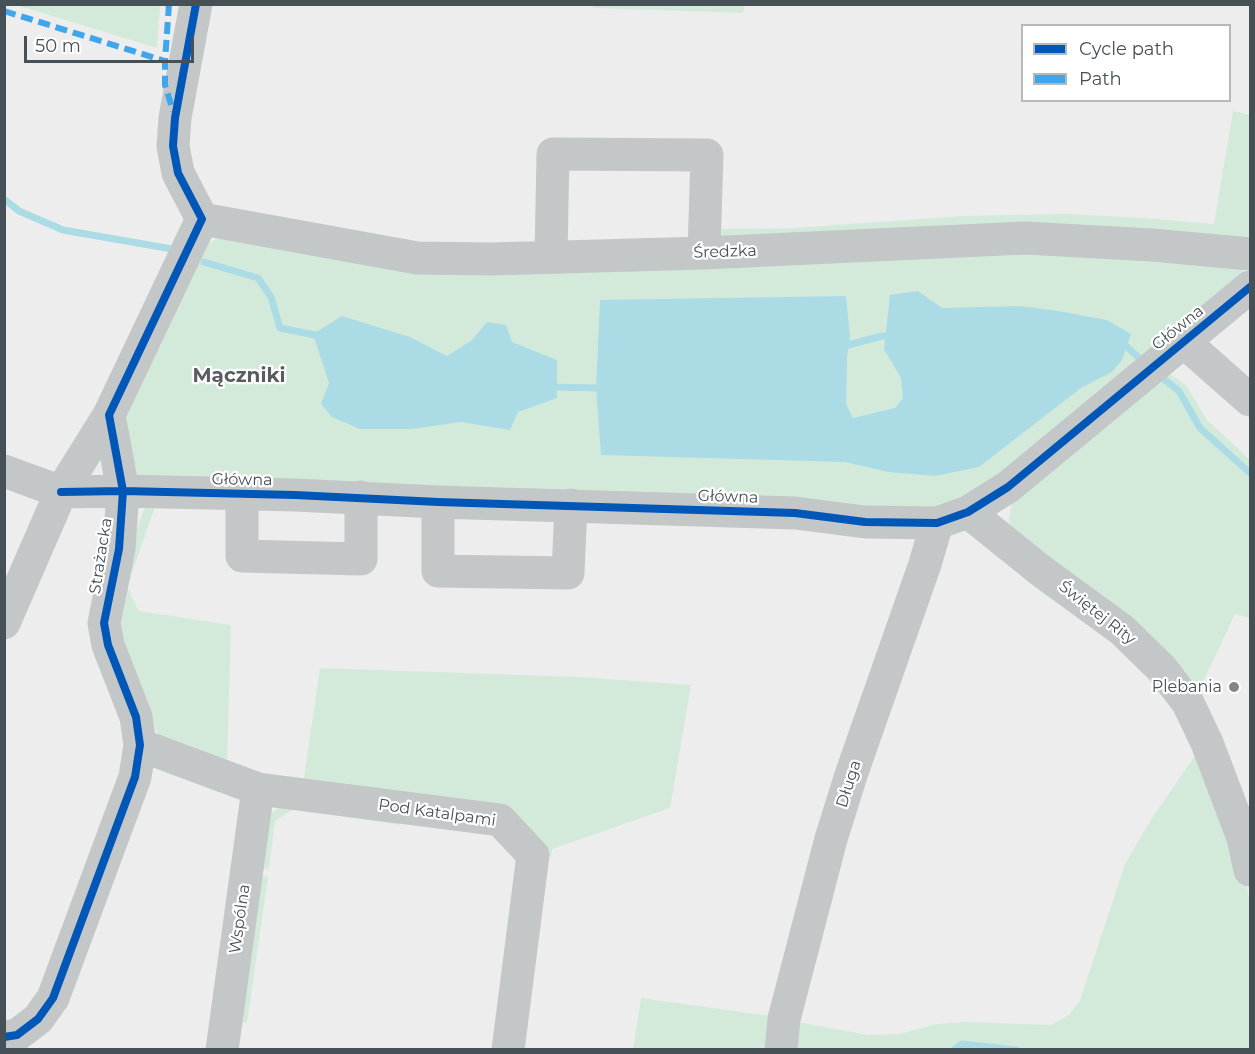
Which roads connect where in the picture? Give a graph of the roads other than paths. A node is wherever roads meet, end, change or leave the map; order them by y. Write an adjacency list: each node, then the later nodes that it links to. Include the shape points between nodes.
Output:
1 (196, 4): 2 (street, via 173,146 178,173)
2 (202, 219): 5 (street, Średzka, via 417,258); 9 (street)
3 (704, 253): 4 (street, Średzka, via 1025,238); 5 (street, Średzka); 5 (street, via 707,155 553,154)
4 (1251, 254)
5 (551, 257)
6 (1251, 287): 7 (street, Główna)
7 (1184, 341): 8 (street); 17 (street, Główna, via 1008,488)
8 (1251, 400)
9 (109, 416): 11 (street, Strażacka); 12 (street)
10 (4, 471): 12 (street)
11 (123, 491): 12 (street, Główna); 13 (street, Główna); 20 (street, Strażacka, via 119,549 104,623 108,645 136,717)
12 (61, 492): 19 (street)
13 (242, 494): 14 (street, Główna); 14 (street, via 242,556 361,559)
14 (361, 497): 15 (street, Główna)
15 (438, 502): 16 (street, Główna); 16 (street, via 438,571 568,573)
16 (571, 505): 18 (street, Główna, via 795,513 866,522)
17 (968, 512): 18 (street, Główna); 22 (street, Świętej Rity, via 1122,630 1162,669 1188,703 1207,743)
18 (937, 523): 26 (street, Długa, via 831,839 784,1019)
19 (4, 623)
20 (140, 745): 21 (street, Pod Katalpami); 23 (street, Strażacka, via 135,777 53,998)
21 (258, 789): 24 (street, Wspólna); 25 (street, Pod Katalpami, via 500,820 533,855)
22 (1251, 870)
23 (18, 1041)
24 (222, 1050)
25 (508, 1050)
26 (781, 1050)

